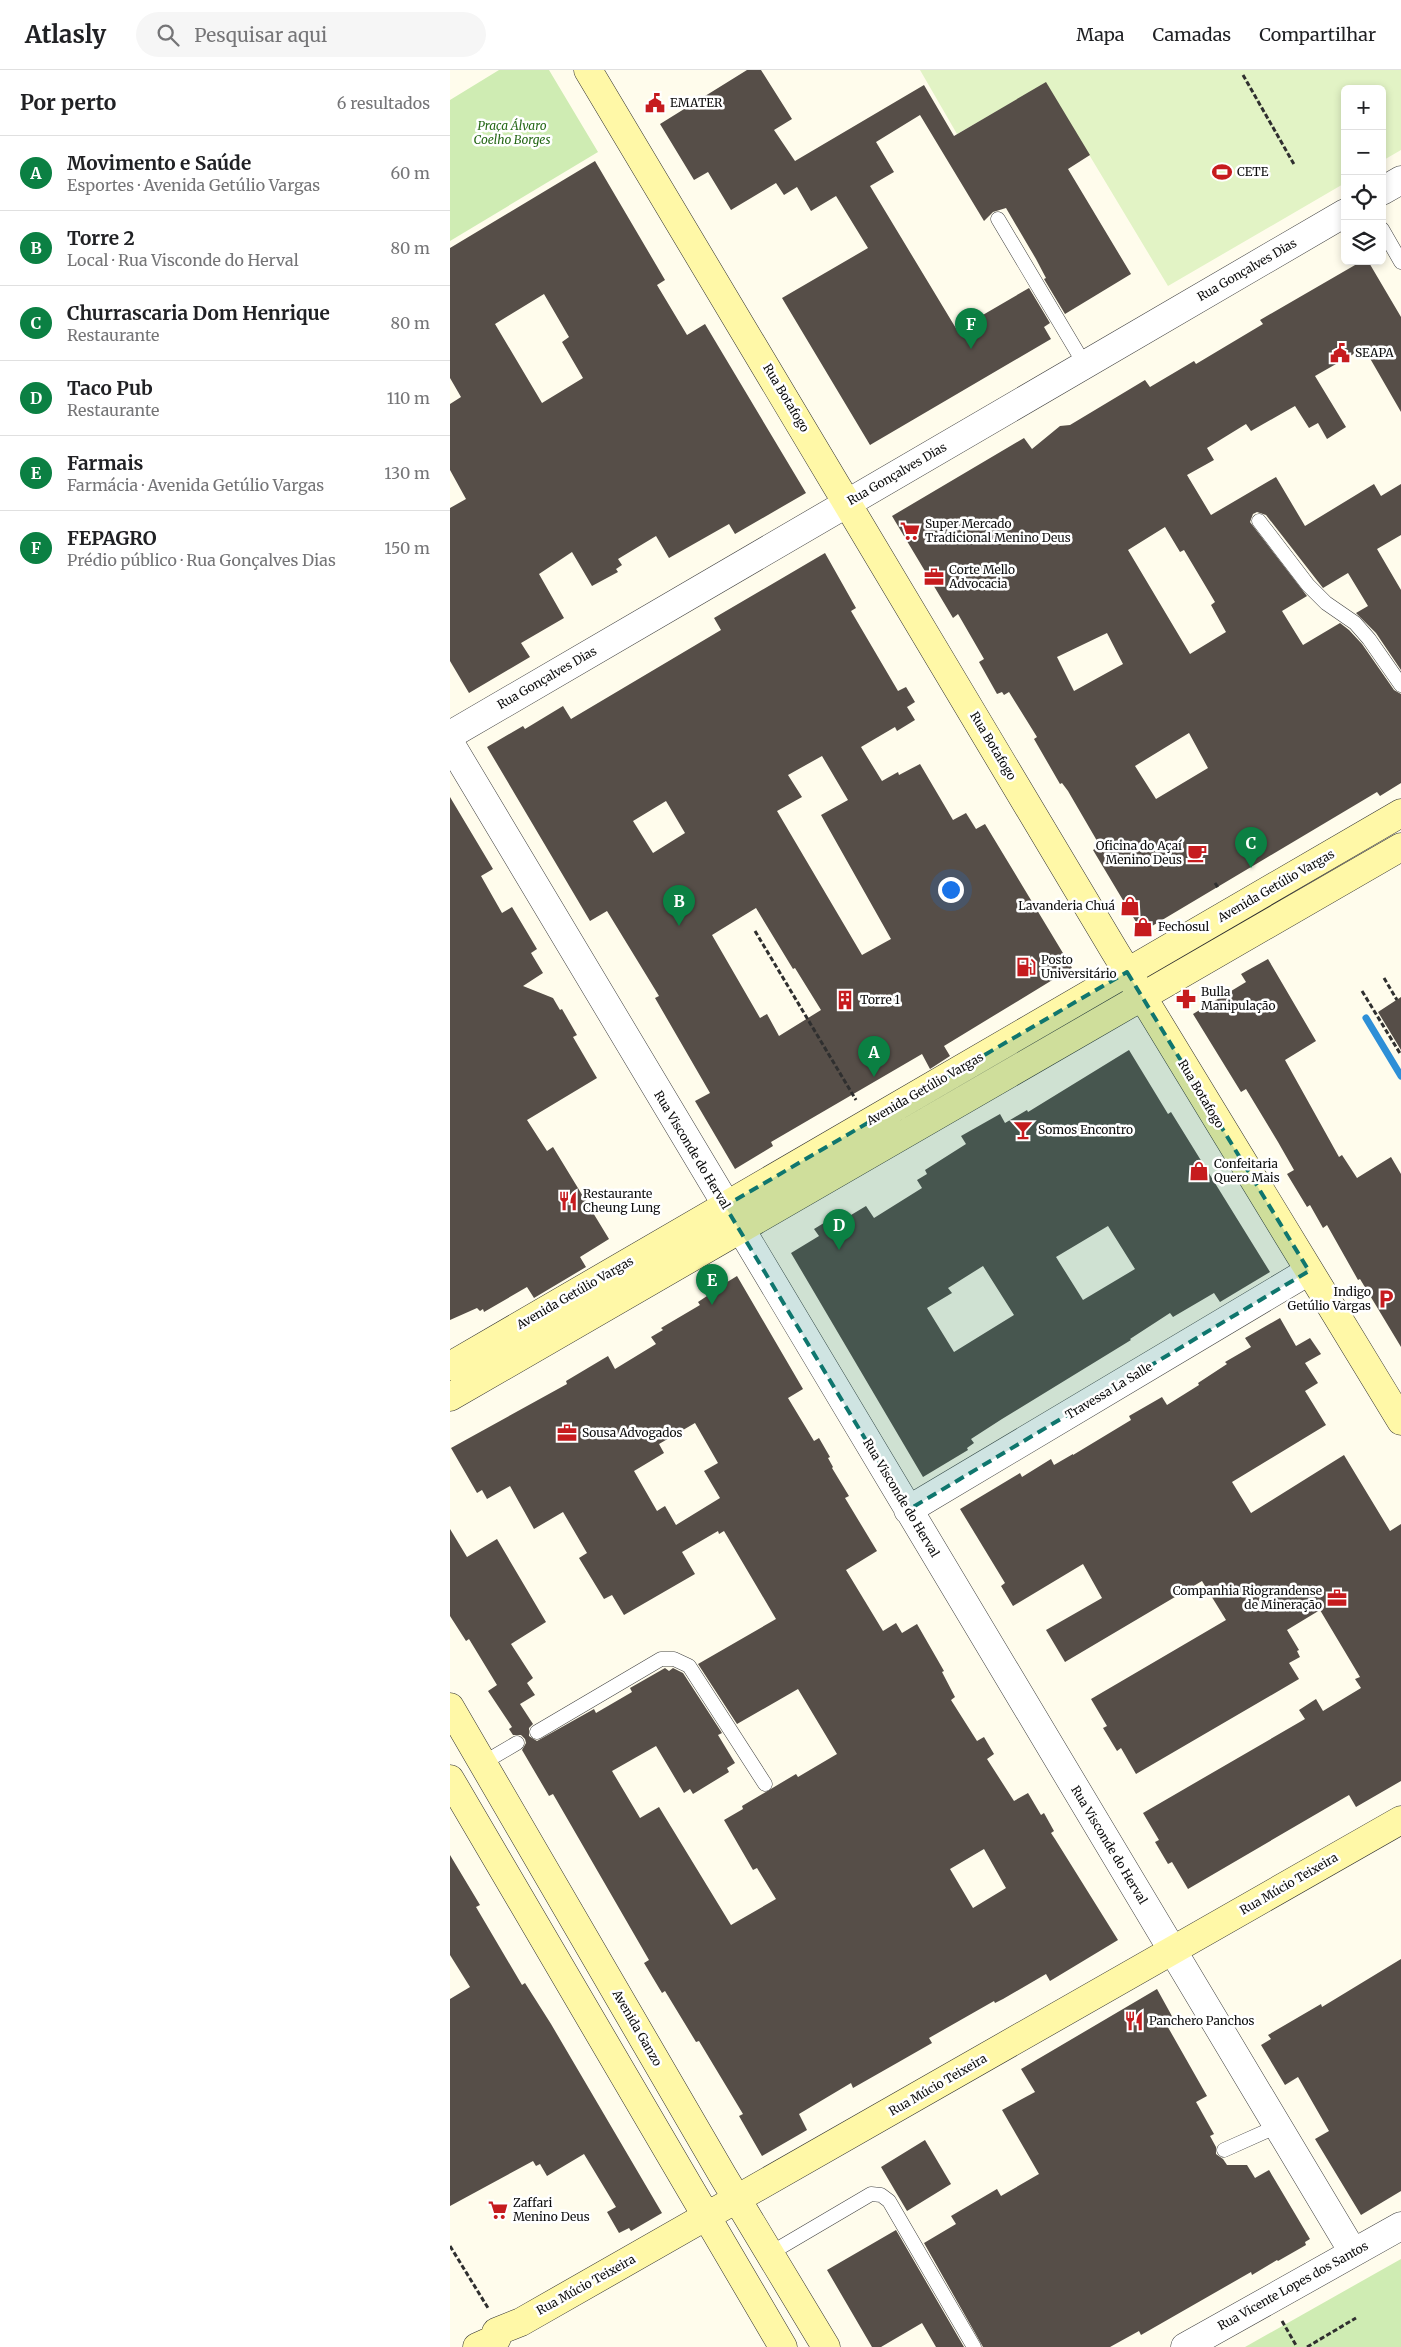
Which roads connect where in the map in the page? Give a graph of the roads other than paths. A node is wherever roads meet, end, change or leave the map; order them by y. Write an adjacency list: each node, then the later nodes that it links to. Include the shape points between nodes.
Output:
1 (588, 70): 9 (street, Rua Botafogo)
2 (1401, 180): 3 (street)
3 (1386, 189)
4 (1341, 215): 8 (street, Rua Gonçalves Dias)
5 (998, 219): 8 (lane)
6 (1386, 236): 7 (lane)
7 (1401, 262)
8 (1085, 365): 9 (street, Rua Gonçalves Dias)
9 (848, 502): 12 (street, Rua Gonçalves Dias); 16 (street, Rua Botafogo)
10 (1259, 521): 11 (lane, via 1308,585 1326,603 1355,623 1369,639)
11 (1401, 685)
12 (450, 735)
13 (450, 743): 18 (street, Rua Visconde do Herval)
14 (1401, 813): 16 (street, Avenida Getúlio Vargas)
15 (1401, 847): 17 (street)
16 (1127, 972): 17 (street, Rua Botafogo); 18 (street, Avenida Getúlio Vargas)
17 (1142, 996): 19 (street); 20 (street, Rua Botafogo)
18 (716, 1211): 19 (street); 21 (street, Avenida Getúlio Vargas)
19 (730, 1235): 22 (street); 24 (street, Rua Visconde do Herval)
20 (1309, 1271): 23 (street, Rua Botafogo); 24 (street, Travessa La Salle)
21 (450, 1366)
22 (450, 1397)
23 (1401, 1421)
24 (908, 1510): 34 (street, Rua Visconde do Herval)
25 (450, 1707): 28 (street, Avenida Ganzo)
26 (537, 1732): 30 (lane, via 661,1658 674,1659 689,1666)
27 (517, 1743): 28 (lane)
28 (483, 1763): 32 (street, Avenida Ganzo)
29 (450, 1779): 33 (street)
30 (765, 1784)
31 (1401, 1820): 34 (street, Rua Múcio Teixeira)
32 (528, 1840): 33 (street); 37 (street, Avenida Ganzo)
33 (497, 1858): 38 (street)
34 (1172, 1951): 35 (street, Rua Visconde do Herval); 37 (street, Rua Múcio Teixeira)
35 (1278, 2126): 36 (lane); 40 (street, Rua Visconde do Herval)
36 (1224, 2150)
37 (737, 2200): 38 (street, Rua Múcio Teixeira); 41 (street, Avenida Ganzo)
38 (706, 2218): 42 (street, Rua Múcio Teixeira, via 521,2322 496,2332 497,2338); 43 (street)
39 (1401, 2226): 40 (street, Rua Vicente Lopes dos Santos)
40 (1353, 2252): 46 (street, Rua Vicente Lopes dos Santos)
41 (769, 2254): 44 (street, Avenida Ganzo); 45 (lane, via 871,2194 881,2195 889,2200)
42 (477, 2347)
43 (783, 2347)
44 (826, 2347)
45 (974, 2347)
46 (1185, 2347)

